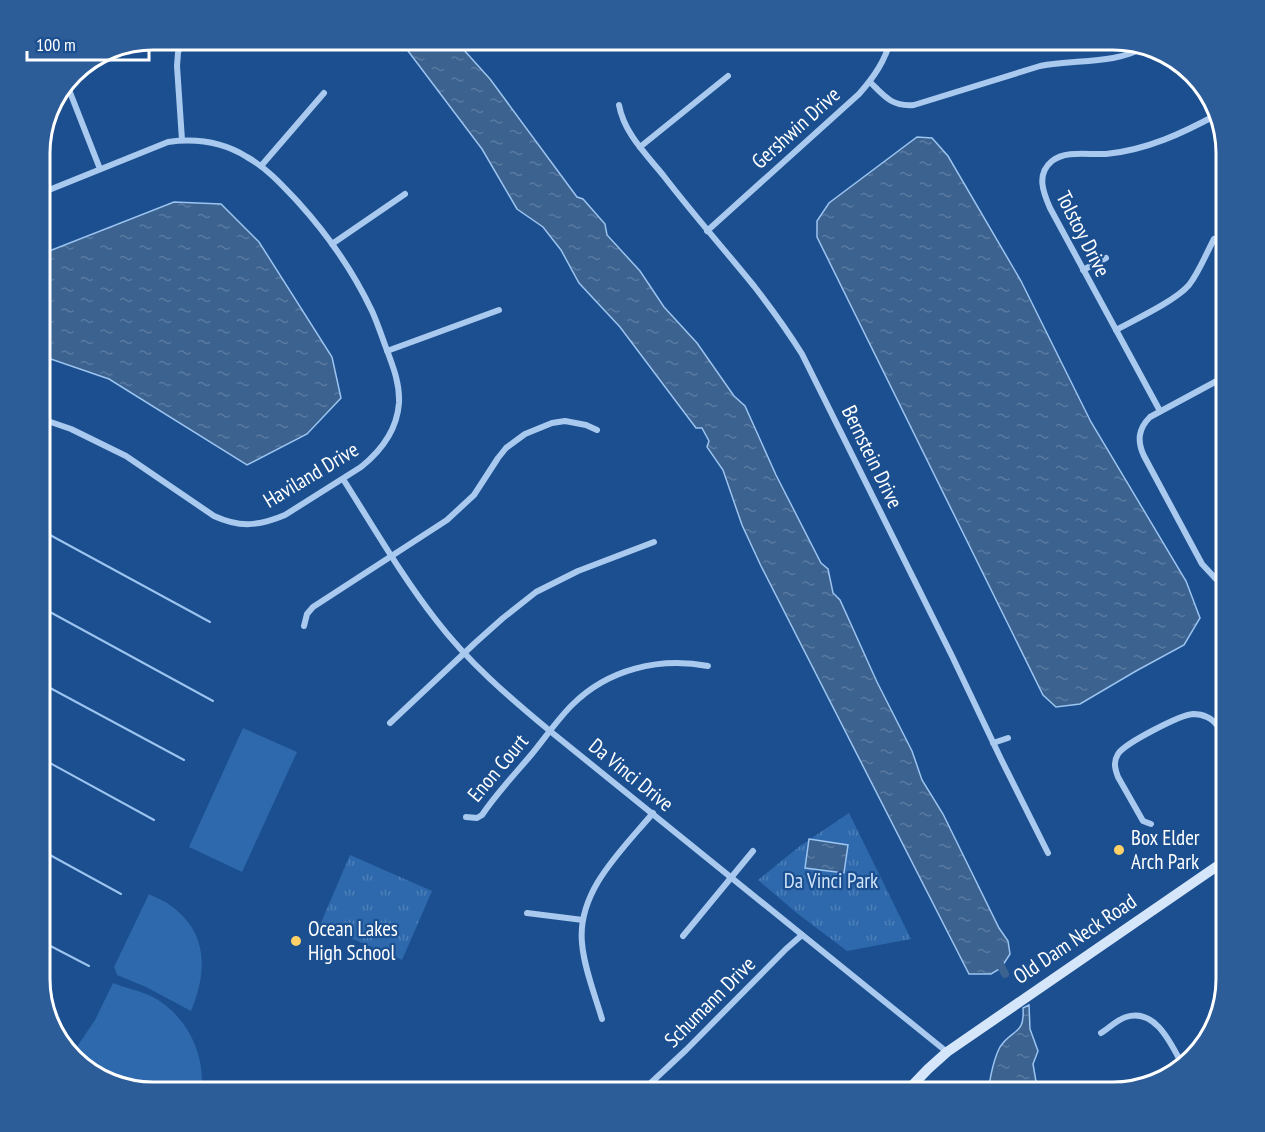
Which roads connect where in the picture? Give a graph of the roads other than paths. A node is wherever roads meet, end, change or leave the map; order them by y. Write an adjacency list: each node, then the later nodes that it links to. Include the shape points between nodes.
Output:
1 (179, 50): 10 (street)
2 (887, 50): 5 (street, Gershwin Drive)
3 (1135, 52): 5 (street, via 1106,60 1040,66 914,105 890,101)
4 (728, 76): 11 (street)
5 (870, 82): 16 (street, Gershwin Drive)
6 (70, 92): 13 (street)
7 (324, 93): 12 (street)
8 (620, 105): 11 (street, Bernstein Drive, via 624,124)
9 (1210, 118): 20 (street, Tolstoy Drive, via 1180,134 1138,148 1067,154 1049,164 1043,177 1043,191)
10 (182, 140): 12 (street, Haviland Drive, via 219,144); 13 (street, Haviland Drive, via 160,144)
11 (640, 147): 16 (street, Bernstein Drive)
12 (261, 166): 18 (street, Haviland Drive, via 290,193)
13 (100, 169): 14 (street, Haviland Drive)
14 (50, 189)
15 (405, 194): 18 (street)
16 (707, 231): 39 (street, Bernstein Drive, via 802,354)
17 (1214, 239): 22 (street, via 1187,287)
18 (332, 243): 23 (street, Haviland Drive, via 372,312)
19 (1106, 258): 20 (street)
20 (1083, 270): 22 (street, Tolstoy Drive)
21 (499, 310): 23 (street)
22 (1116, 330): 25 (street, Tolstoy Drive)
23 (387, 351): 28 (street, Haviland Drive, via 399,390 394,426 372,459)
24 (1216, 381): 25 (street)
25 (1160, 411): 31 (street, via 1142,427 1141,448 1202,564)
26 (50, 422): 28 (street, Haviland Drive, via 117,452 214,516 235,524 258,524 285,515)
27 (597, 430): 30 (street, via 564,422 525,434 502,453 461,508)
28 (343, 479): 30 (street, Da Vinci Drive)
29 (654, 542): 33 (street, via 536,592)
30 (392, 557): 32 (street, via 313,607); 33 (street, Da Vinci Drive, via 436,621)
31 (1216, 578)
32 (304, 626)
33 (464, 652): 35 (street); 37 (street, Da Vinci Drive)
34 (708, 666): 37 (street, Enon Court, via 660,664 609,678 577,700)
35 (390, 723)
36 (1216, 724): 42 (street, via 1208,717 1193,714 1147,734 1123,748 1116,758 1118,777 1143,821)
37 (550, 731): 40 (street, Da Vinci Drive); 41 (street, Enon Court, via 482,815)
38 (1008, 738): 39 (street)
39 (993, 743): 44 (street, Bernstein Drive)
40 (652, 813): 46 (street, Da Vinci Drive); 48 (street, via 599,880)
41 (466, 817)
42 (1150, 824)
43 (753, 851): 46 (street)
44 (1048, 853)
45 (1216, 867): 53 (street, Old Dam Neck Road)
46 (732, 877): 49 (street, Da Vinci Drive); 50 (street)
47 (527, 913): 48 (street)
48 (583, 921): 51 (street, via 583,952)
49 (802, 935): 53 (street, Da Vinci Drive); 55 (street, Schumann Drive)
50 (683, 936)
51 (602, 1019)
52 (1101, 1033): 54 (street, via 1122,1018 1145,1017 1161,1029)
53 (947, 1052): 56 (street, Old Dam Neck Road)
54 (1179, 1058)
55 (652, 1082)
56 (916, 1082)

